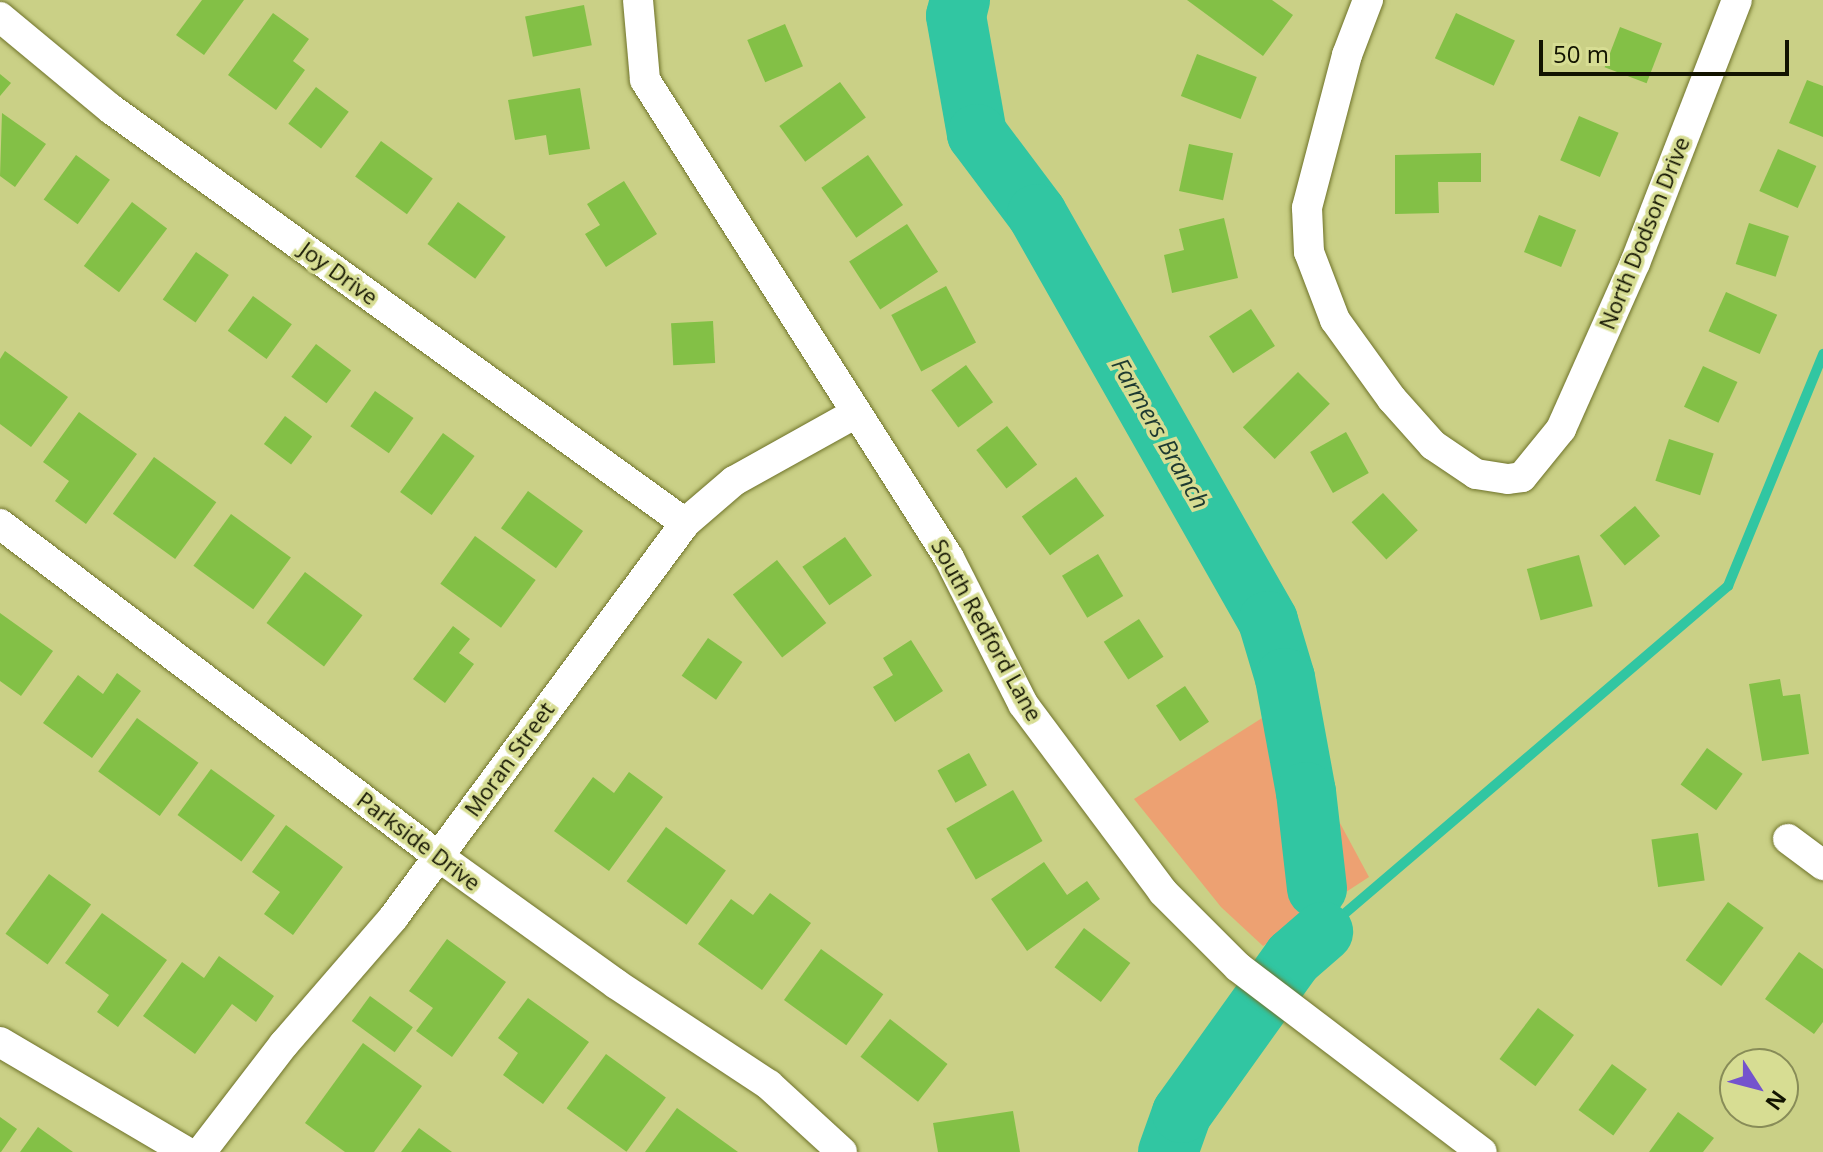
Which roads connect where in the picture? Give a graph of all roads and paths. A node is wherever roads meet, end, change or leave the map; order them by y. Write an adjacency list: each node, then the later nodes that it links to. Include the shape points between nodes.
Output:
1 (638, 0): 5 (street, South Redford Lane, via 645,80)
2 (1368, 0): 3 (street, North Dodson Drive, via 1347,55 1307,208 1309,252 1335,320 1433,445 1476,474 1508,479 1522,477 1561,429 1635,263)
3 (1737, 0)
4 (0, 17): 6 (street, Joy Drive, via 111,109)
5 (856, 413): 6 (street, Moran Street, via 734,481); 15 (street, South Redford Lane, via 949,558 1023,704 1163,892 1238,967)
6 (685, 523): 9 (street, Moran Street)
7 (0, 524): 9 (street, Parkside Drive)
8 (1788, 839): 10 (street)
9 (438, 856): 13 (street, Moran Street); 14 (street, Parkside Drive, via 769,1085)
10 (1823, 865)
11 (0, 1042): 12 (street)
12 (187, 1152)
13 (201, 1152)
14 (842, 1152)
15 (1482, 1152)

